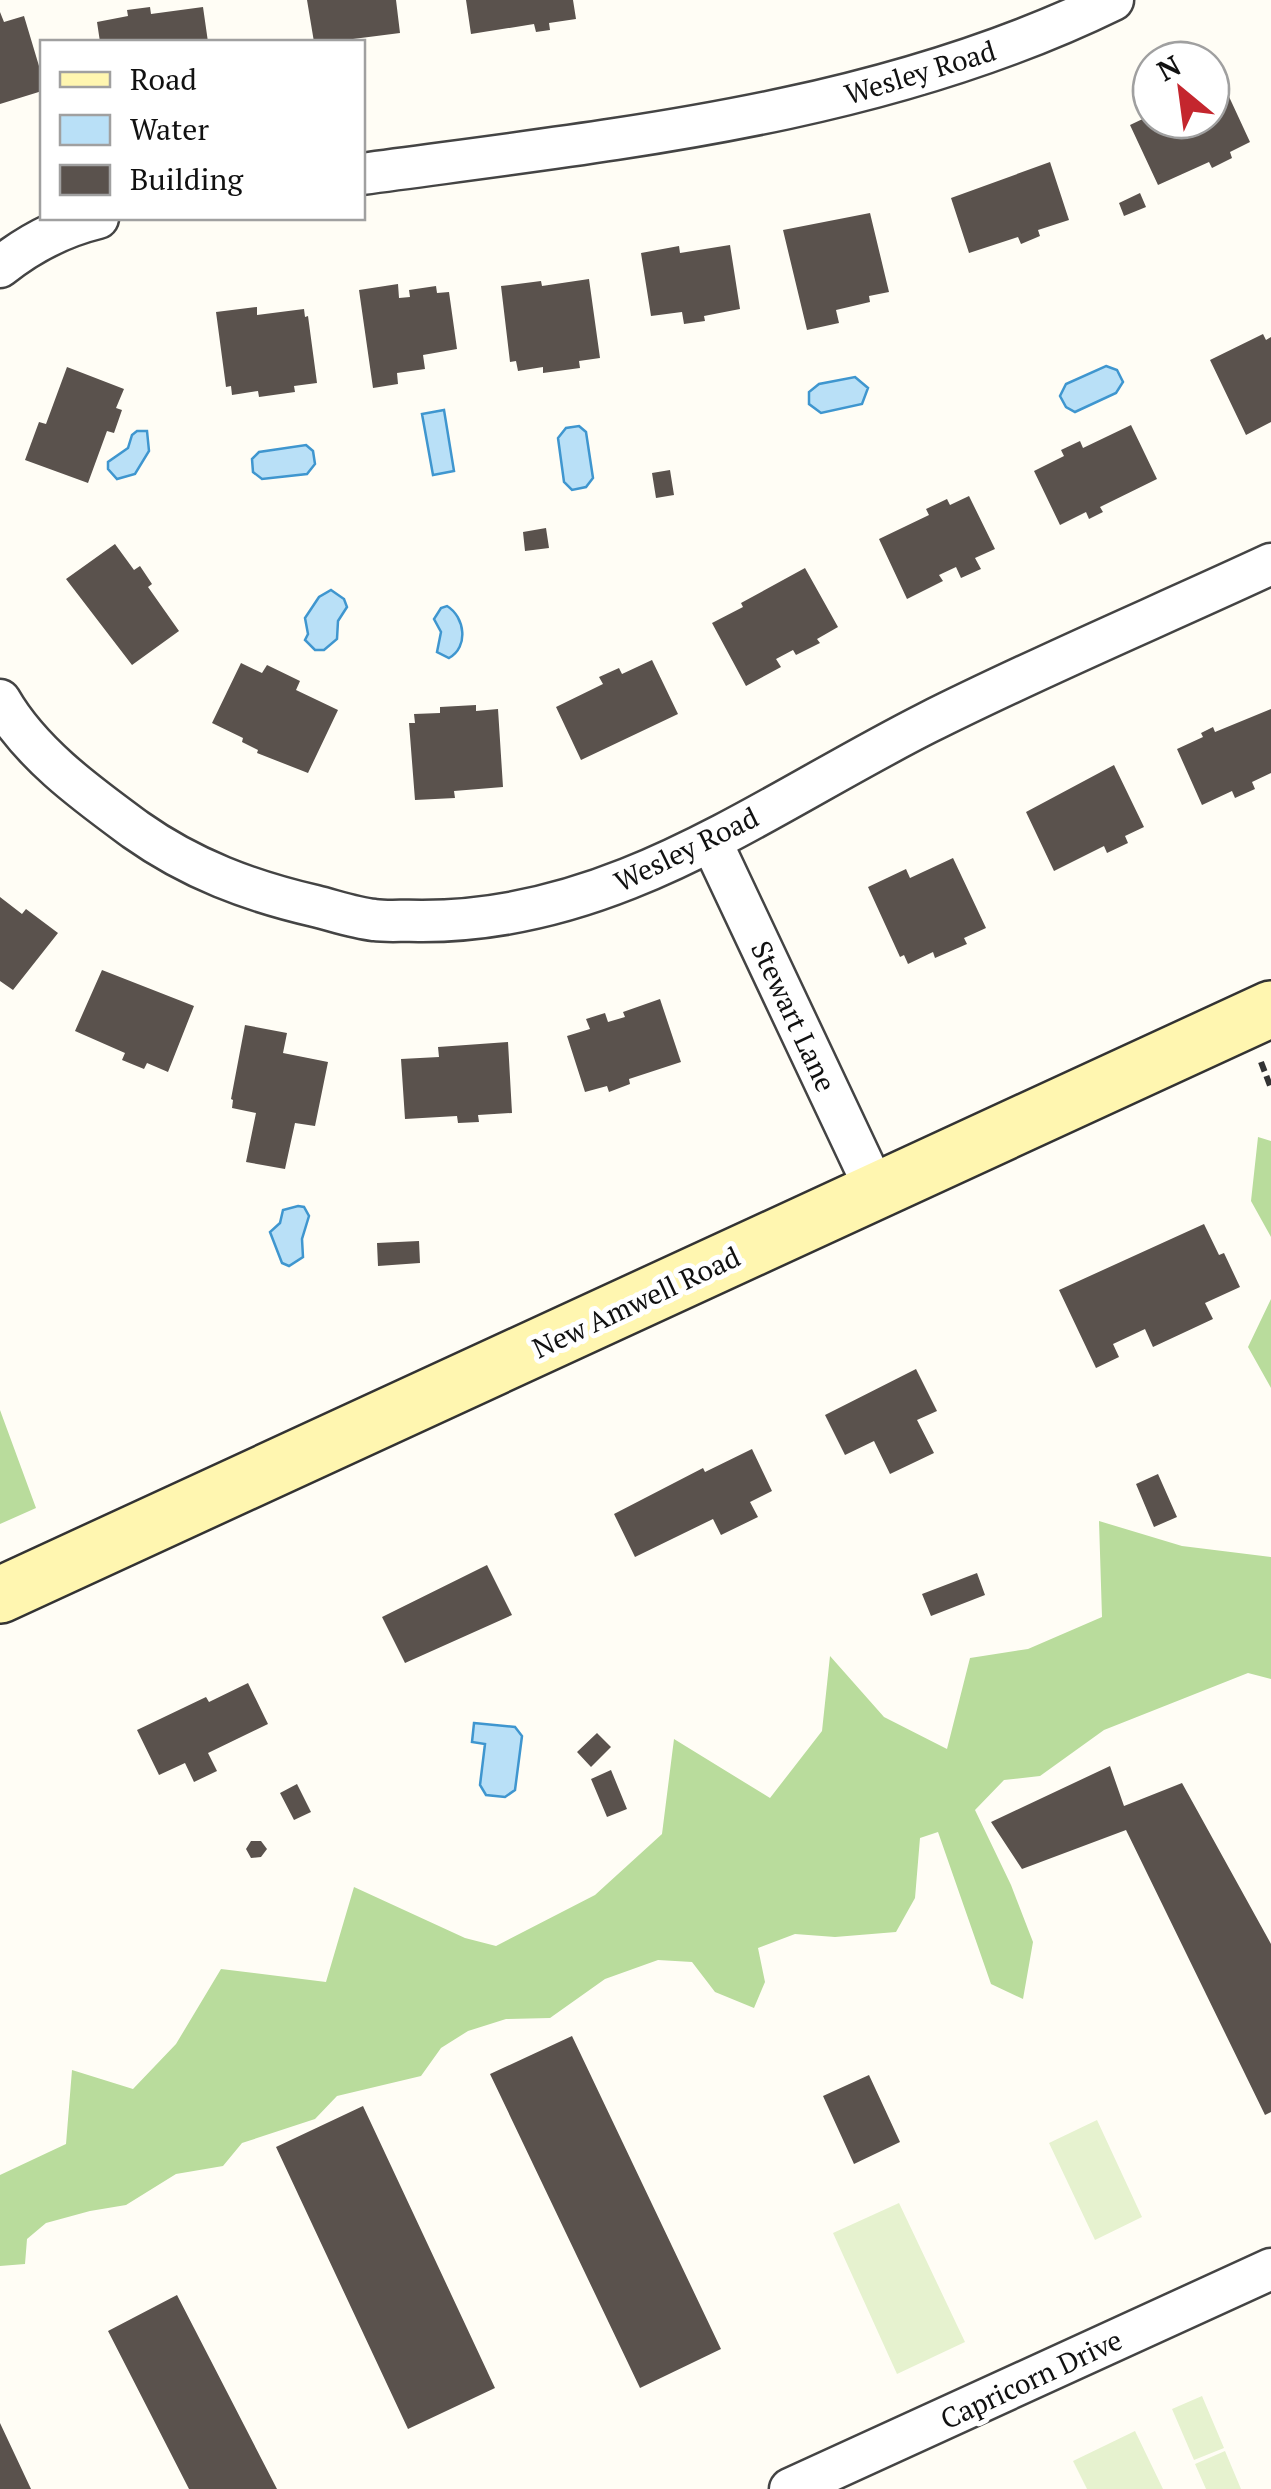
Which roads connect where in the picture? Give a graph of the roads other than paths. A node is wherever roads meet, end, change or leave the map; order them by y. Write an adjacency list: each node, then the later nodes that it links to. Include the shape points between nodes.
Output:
1 (1114, 0): 2 (street, Wesley Road, via 994,51 762,115)
2 (365, 174)
3 (90, 220): 4 (street, via 27,245)
4 (0, 267)
5 (1271, 564): 7 (street, Wesley Road, via 929,722)
6 (0, 700): 7 (street, Wesley Road, via 10,719 78,787 198,868 264,894 375,920 462,921 550,906 632,880)
7 (711, 841): 9 (street, Stewart Lane)
8 (1266, 1035): 9 (street, New Amwell Road)
9 (876, 1191): 10 (street, New Amwell Road)
10 (0, 1595)
11 (1271, 2269): 12 (street, Capricorn Drive)
12 (790, 2489)

